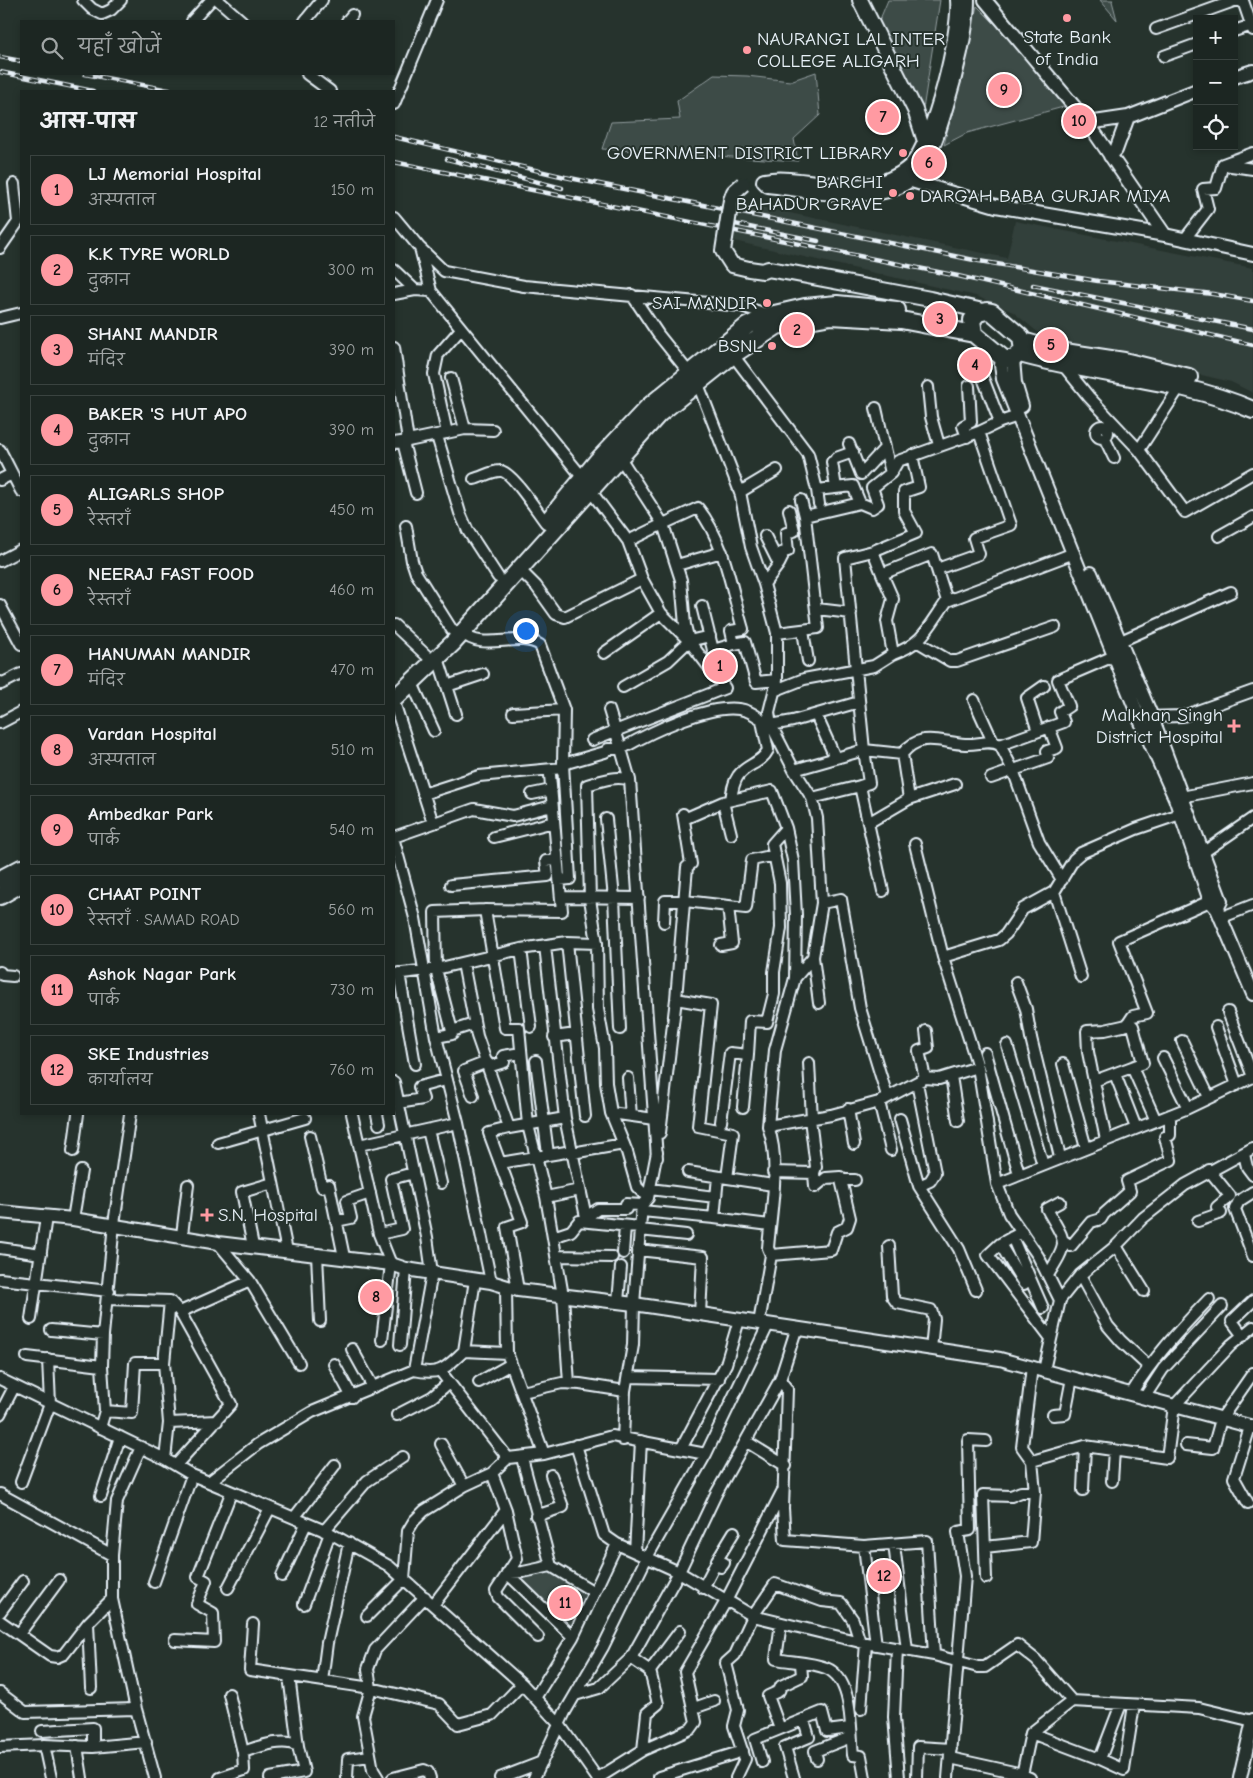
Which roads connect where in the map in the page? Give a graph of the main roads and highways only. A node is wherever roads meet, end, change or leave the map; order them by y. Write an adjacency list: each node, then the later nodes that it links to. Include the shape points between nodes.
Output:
1 (860, 0): 4 (main road, via 915,110)
2 (958, 0): 4 (main road, via 945,83)
3 (967, 0): 5 (main road, via 951,89 925,159 914,175 868,194 768,185)
4 (925, 142): 5 (main road, via 912,165 903,173 882,182 850,187)
5 (764, 182): 6 (main road, bridge, via 743,184 734,192 723,251 732,265)
6 (976, 321): 7 (main road); 7 (main road, via 992,312 1018,334); 8 (main road, via 832,316 777,326); 8 (main road, via 837,304 770,314 747,326)
7 (1015, 353): 9 (main road, via 1058,351 1098,355 1160,369); 10 (main road, via 1063,365 1181,385)
8 (694, 379): 11 (main road, via 620,456); 11 (main road, via 648,407)
9 (1253, 398)
10 (1253, 410)
11 (586, 484): 12 (main road, via 518,569); 12 (main road, via 498,576)
12 (457, 631): 13 (main road)
13 (432, 657): 14 (main road); 15 (main road)
14 (395, 685)
15 (395, 700)
16 (20, 869): 17 (main road)
17 (0, 880)
18 (20, 885): 19 (main road)
19 (0, 896)

